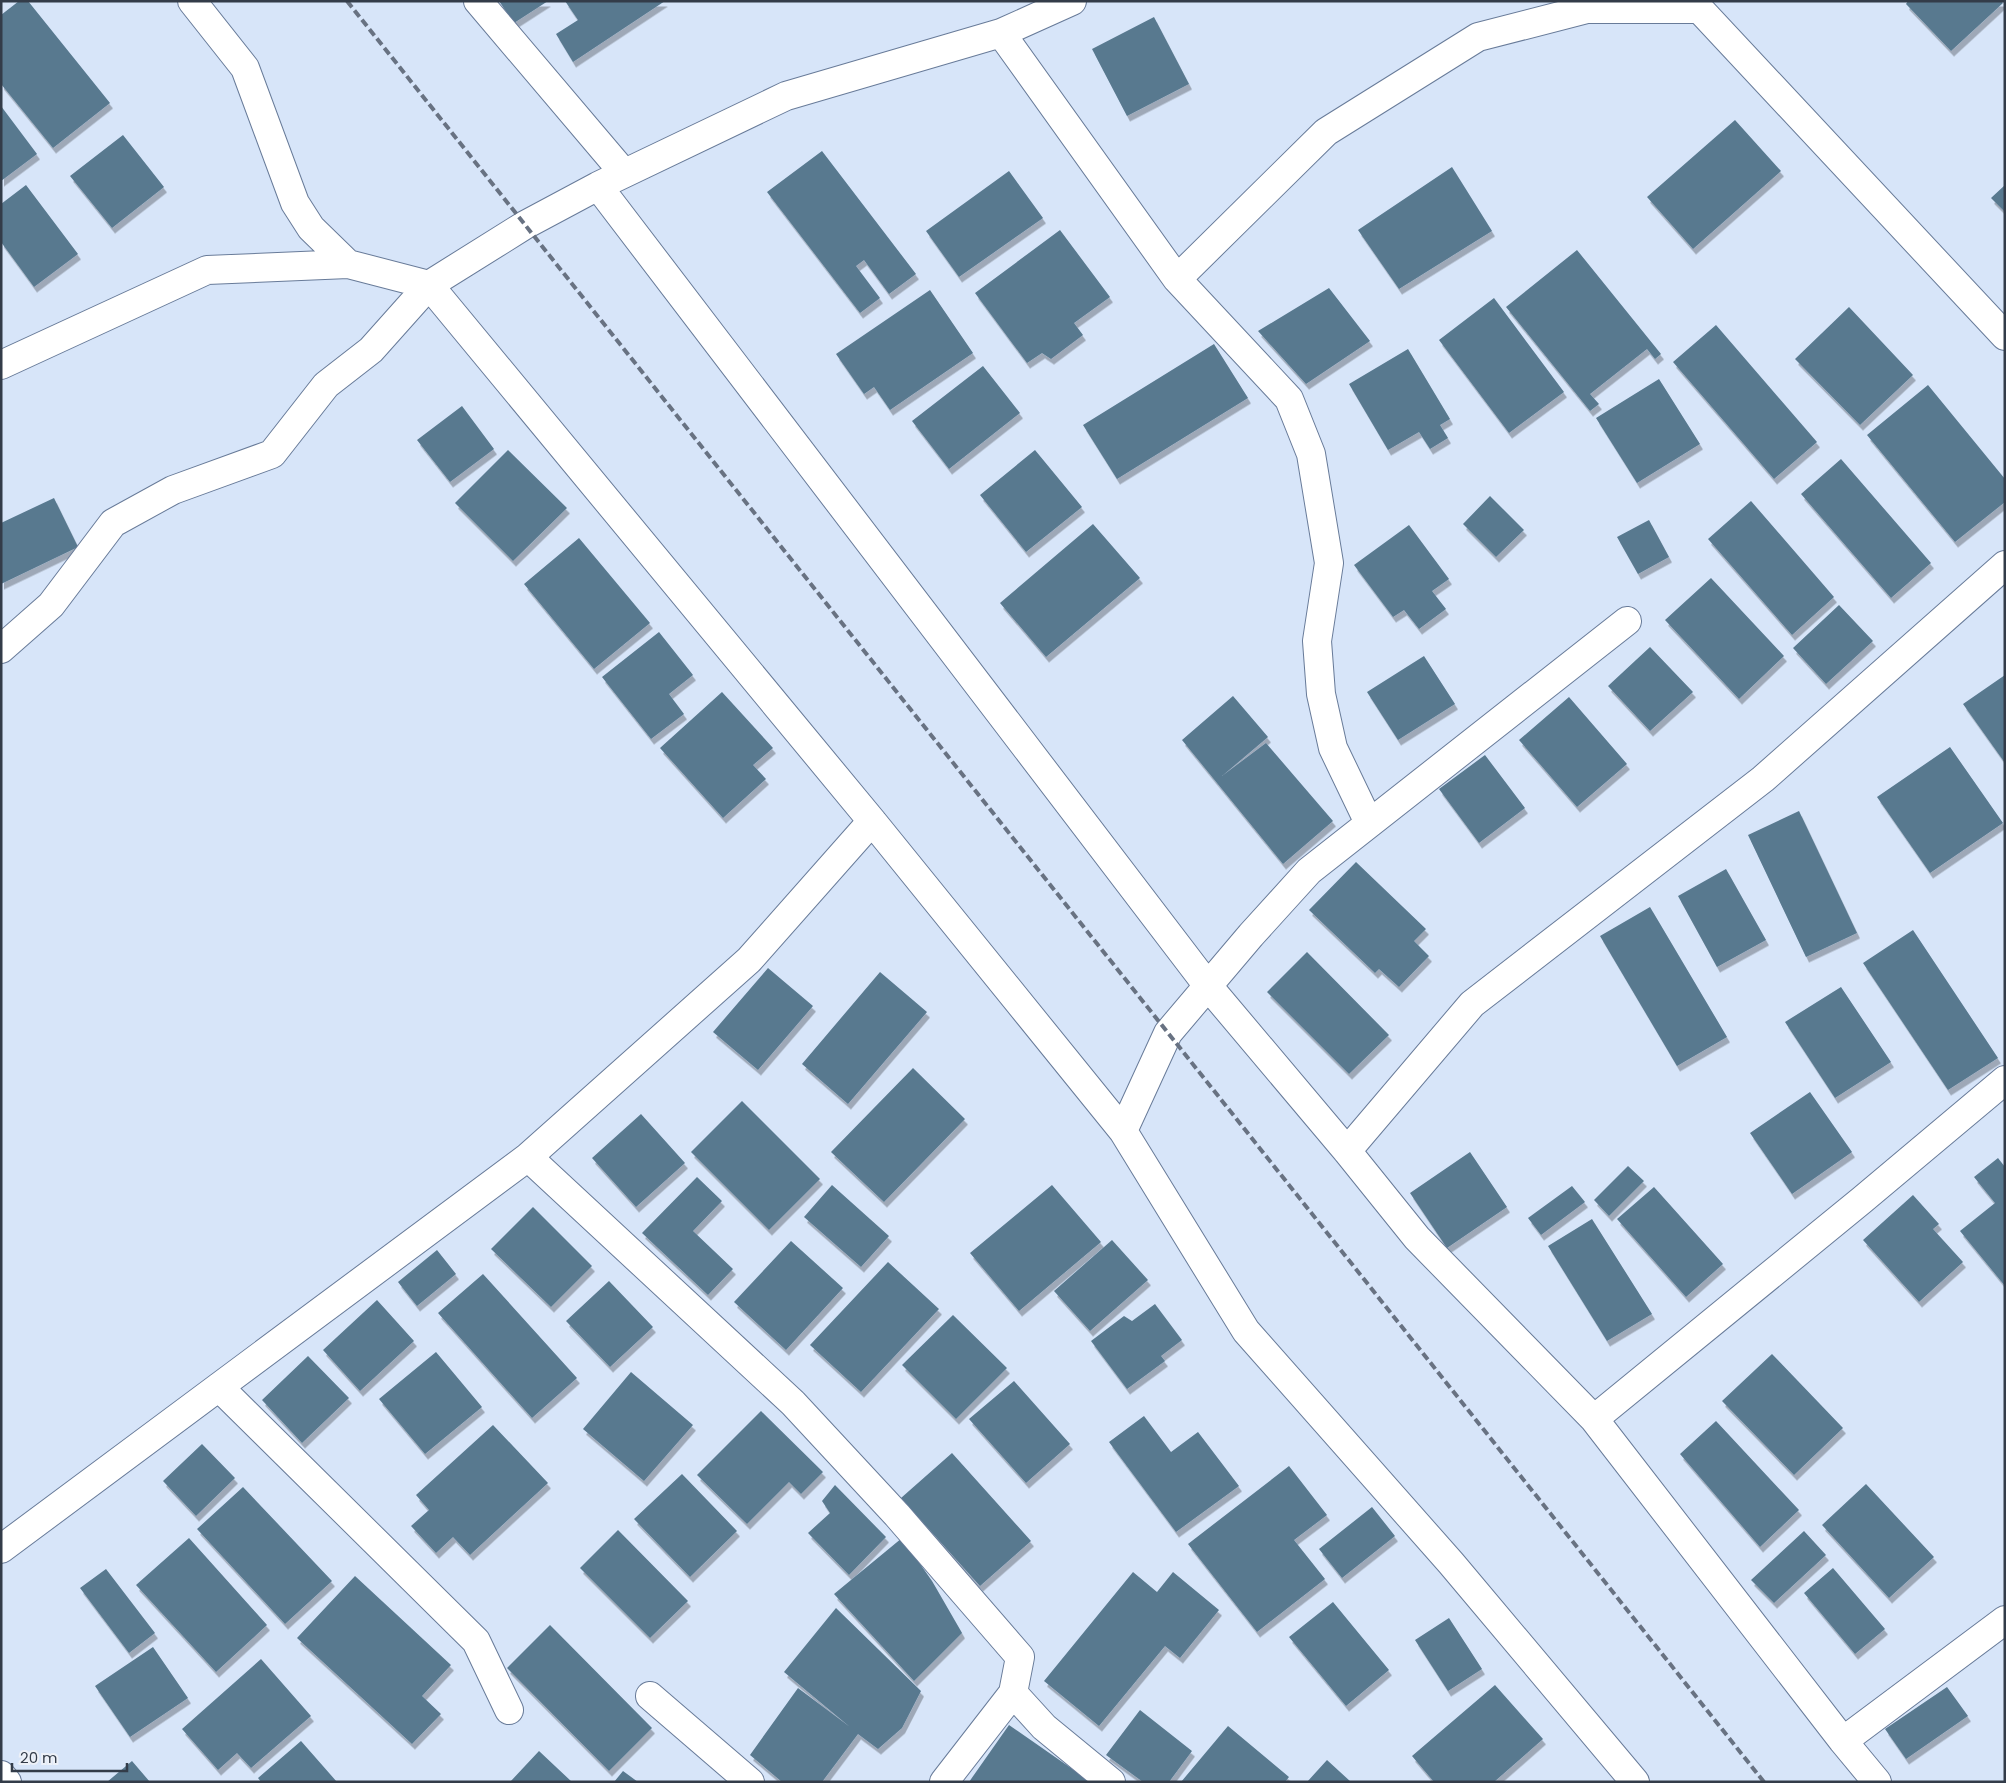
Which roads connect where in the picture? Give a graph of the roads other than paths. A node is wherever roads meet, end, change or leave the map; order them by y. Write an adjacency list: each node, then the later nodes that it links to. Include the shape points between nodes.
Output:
1 (192, 1): 8 (street, via 245,68 295,203 311,228)
2 (478, 1): 6 (street)
3 (1072, 1): 5 (street)
4 (1696, 5): 9 (street, via 1588,9 1478,37 1326,132); 11 (street)
5 (1001, 33): 6 (street, via 786,96); 9 (street)
6 (623, 172): 7 (street)
7 (598, 186): 10 (street, via 526,225); 18 (street)
8 (348, 264): 10 (street); 12 (street, via 207,270)
9 (1178, 279): 17 (street, via 1289,399 1311,454 1329,563 1317,641 1321,694 1333,748)
10 (430, 285): 15 (street, via 371,350 326,385 272,454 173,490 113,523 51,605); 16 (street)
11 (2005, 336)
12 (1, 365)
13 (2005, 565): 21 (street, via 1763,779 1472,1004)
14 (1627, 621): 17 (street)
15 (1, 649)
16 (872, 821): 20 (street); 22 (street, via 749,960)
17 (1369, 823): 18 (street, via 1309,871)
18 (1208, 986): 20 (street, via 1168,1033); 21 (street)
19 (2005, 1080): 24 (street)
20 (1122, 1131): 36 (street, via 1246,1331 1451,1563)
21 (1347, 1151): 24 (street, via 1417,1238)
22 (528, 1157): 23 (street); 27 (street, via 793,1402 897,1515 1020,1657)
23 (219, 1387): 25 (street); 29 (street, via 476,1641)
24 (1594, 1419): 30 (street)
25 (1, 1549)
26 (2005, 1620): 30 (street)
27 (1013, 1693): 34 (street); 35 (street, via 1044,1727)
28 (650, 1696): 33 (street)
29 (509, 1710)
30 (1843, 1741): 37 (street)
31 (1, 1776): 32 (street)
32 (7, 1782)
33 (750, 1782)
34 (944, 1782)
35 (1111, 1782)
36 (1635, 1782)
37 (1878, 1782)

